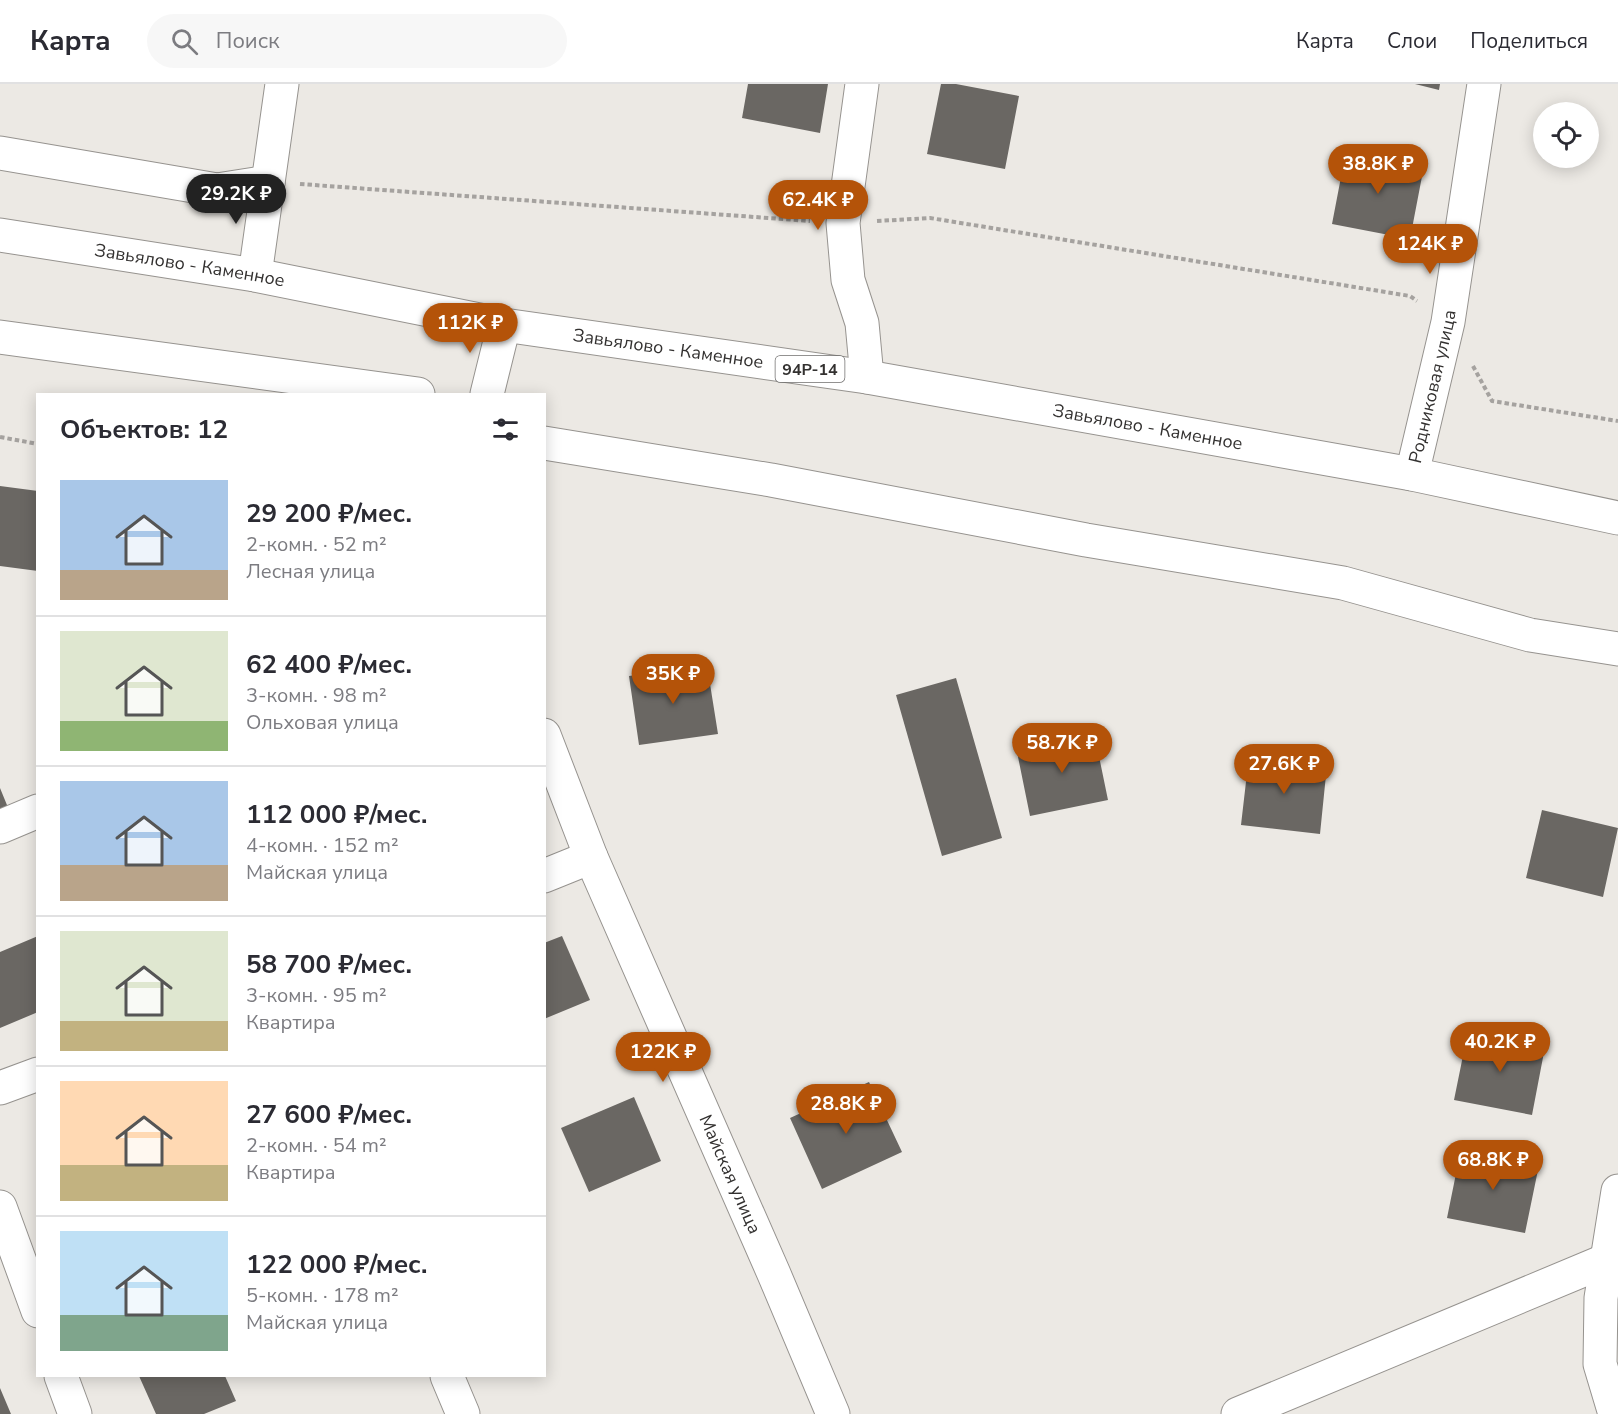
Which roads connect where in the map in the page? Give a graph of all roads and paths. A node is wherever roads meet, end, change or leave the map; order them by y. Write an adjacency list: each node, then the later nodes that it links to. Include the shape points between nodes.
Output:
1 (282, 84): 5 (street)
2 (862, 84): 6 (street)
3 (1484, 84): 9 (street, Родниковая улица)
4 (0, 153): 5 (street, via 216,190)
5 (268, 182): 6 (path); 8 (street)
6 (843, 223): 9 (path, via 930,218 1398,294 1410,296); 12 (street, via 848,279 862,323)
7 (0, 235): 8 (street, Завьялово - Каменное / 94Р-14)
8 (255, 275): 10 (street, Завьялово - Каменное / 94Р-14)
9 (1448, 322): 15 (path, via 1492,401); 19 (street, Родниковая улица)
10 (504, 325): 12 (street, Завьялово - Каменное / 94Р-14); 14 (street)
11 (0, 337): 13 (street)
12 (867, 377): 19 (street, Завьялово - Каменное / 94Р-14)
13 (411, 393)
14 (487, 393)
15 (1618, 421)
16 (0, 437): 18 (path)
17 (546, 443): 21 (street, via 1343,583 1530,635)
18 (36, 444)
19 (1412, 474): 20 (street, Завьялово - Каменное / 94Р-14)
20 (1618, 519)
21 (1618, 648)
22 (546, 740): 25 (street, Майская улица)
23 (36, 812): 24 (street)
24 (0, 827)
25 (591, 858): 26 (street); 37 (street, Майская улица)
26 (546, 875)
27 (36, 1075): 28 (street)
28 (0, 1088)
29 (1618, 1191): 31 (street)
30 (0, 1207): 32 (street)
31 (1607, 1260): 38 (street); 39 (street, via 1601,1298 1600,1364)
32 (36, 1306)
33 (61, 1377): 35 (street)
34 (447, 1377): 36 (street)
35 (75, 1414)
36 (463, 1414)
37 (833, 1414)
38 (1238, 1414)
39 (1615, 1414)

